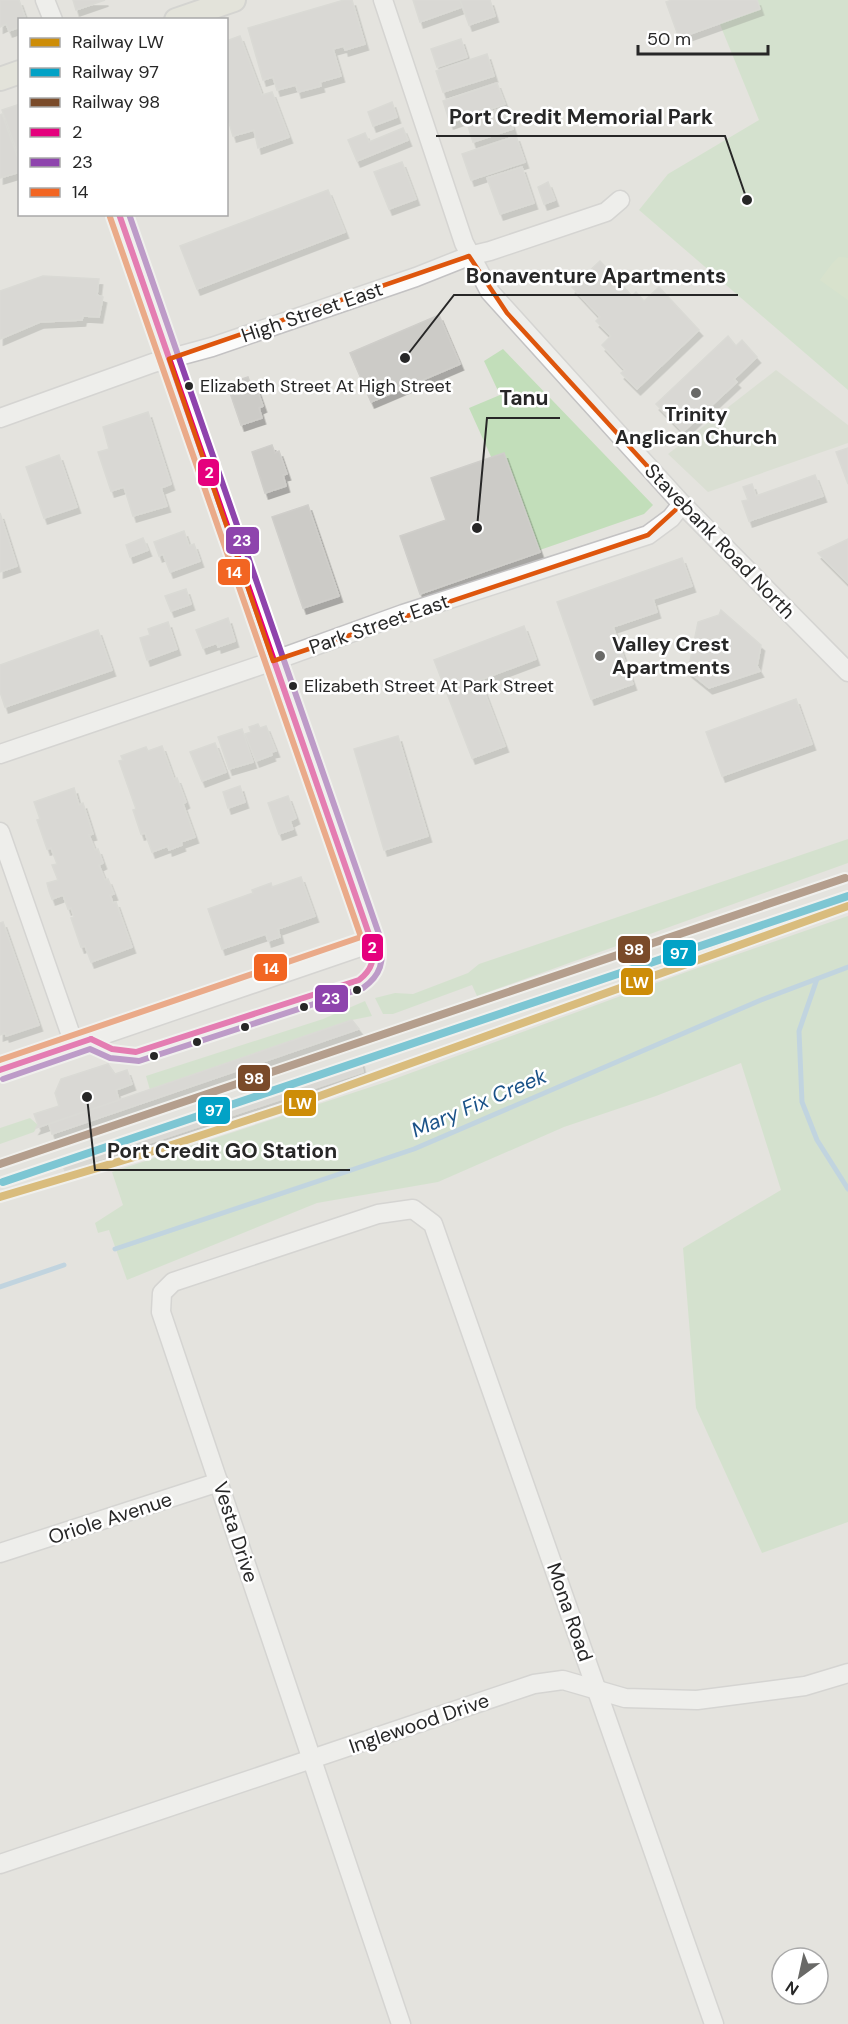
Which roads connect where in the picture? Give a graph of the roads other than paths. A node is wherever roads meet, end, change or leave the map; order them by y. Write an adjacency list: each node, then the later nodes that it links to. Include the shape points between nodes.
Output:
1 (45, 0): 4 (street)
2 (234, 0): 5 (main road)
3 (383, 0): 10 (street, Stavebank Road North)
4 (52, 18)
5 (182, 18)
6 (18, 73): 7 (main road)
7 (0, 79)
8 (620, 200): 10 (street, High Street East, via 606,212)
9 (120, 216): 11 (street)
10 (470, 256): 11 (street, High Street East); 13 (street, Stavebank Road North, via 489,292)
11 (169, 359): 12 (street, High Street East); 14 (street)
12 (0, 418)
13 (682, 504): 14 (street, Park Street East, via 648,535 403,614); 15 (street, Stavebank Road North)
14 (273, 661): 16 (street, Park Street East); 18 (street, via 372,943)
15 (848, 672)
16 (0, 754)
17 (0, 832): 18 (street)
18 (74, 1044): 19 (street)
19 (0, 1070)
20 (413, 1209): 21 (street, Vesta Drive, via 378,1214 173,1282 162,1293 161,1312); 24 (street, Mona Road, via 434,1224)
21 (219, 1482): 22 (street, Oriole Avenue); 25 (street, Vesta Drive)
22 (0, 1554)
23 (848, 1673): 24 (street, Inglewood Drive, via 805,1686 697,1700 625,1698)
24 (597, 1688): 25 (street, Inglewood Drive, via 563,1680 534,1683); 28 (street, Mona Road)
25 (313, 1760): 26 (street, Inglewood Drive); 27 (street, Vesta Drive)
26 (0, 1864)
27 (401, 2024)
28 (714, 2024)

